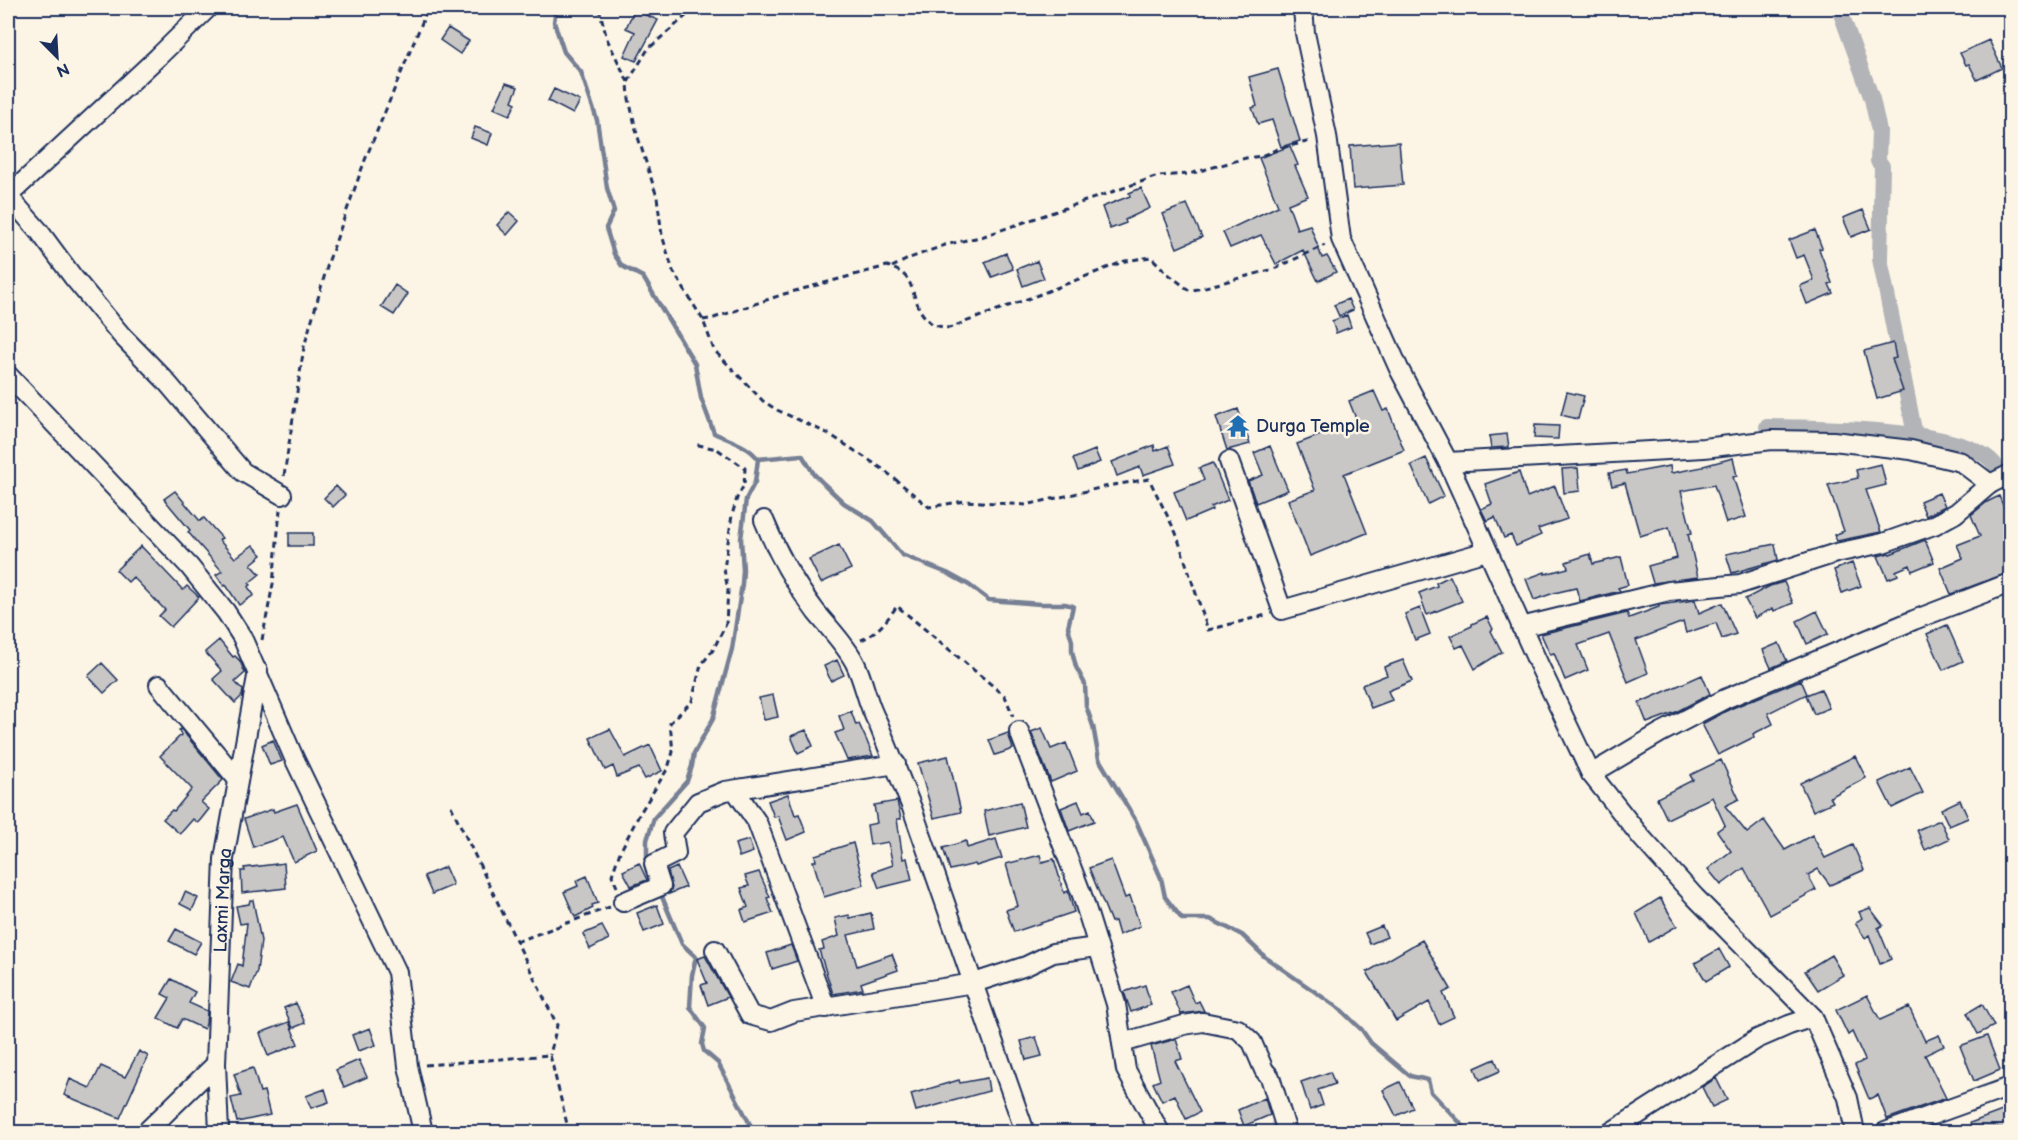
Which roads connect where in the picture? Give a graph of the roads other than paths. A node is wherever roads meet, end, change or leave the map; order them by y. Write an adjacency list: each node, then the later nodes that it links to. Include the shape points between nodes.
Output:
1 (208, 8): 3 (street)
2 (1303, 8): 6 (street, via 1341,239 1399,369)
3 (8, 196): 9 (street, via 122,336 243,472)
4 (8, 375): 14 (street, via 189,566 226,612)
5 (1229, 461): 11 (street, via 1282,610)
6 (1448, 462): 8 (street, via 1704,448 1772,440 1833,441 1911,450 1961,462); 11 (street)
7 (2010, 476): 8 (street)
8 (1990, 484): 13 (street, via 1956,513 1883,543 1836,553 1740,584 1669,591)
9 (282, 495)
10 (764, 520): 17 (street, via 795,581 855,662 871,711)
11 (1487, 551): 13 (street)
12 (2010, 584): 18 (street, via 1725,699)
13 (1521, 627): 18 (street)
14 (258, 671): 19 (street, Laxmi Marga); 32 (street, via 294,758 397,972 408,1066)
15 (159, 685): 19 (street)
16 (1019, 731): 22 (street, via 1078,884)
17 (896, 764): 20 (street); 24 (street)
18 (1591, 774): 26 (street, via 1695,897)
19 (238, 780): 28 (street, Laxmi Marga, via 224,859)
20 (735, 790): 21 (street, via 698,802 673,833 676,853 654,864 661,886); 25 (street, via 757,822)
21 (623, 902)
22 (1097, 947): 24 (street, via 1053,953); 27 (street, via 1116,1004)
23 (715, 950): 25 (street, via 750,1015 771,1021 794,1012)
24 (974, 983): 25 (street); 33 (street)
25 (826, 1008)
26 (1813, 1017): 36 (street, via 1757,1039); 37 (street, via 1848,1098)
27 (1122, 1043): 34 (street, via 1126,1070); 35 (street, via 1194,1023 1238,1029 1252,1042 1270,1077)
28 (216, 1064): 30 (street); 31 (street, Laxmi Marga)
29 (2010, 1087): 38 (street)
30 (146, 1132)
31 (219, 1132)
32 (423, 1132)
33 (1025, 1132)
34 (1160, 1132)
35 (1287, 1132)
36 (1611, 1132)
37 (1855, 1132)
38 (1885, 1132)

